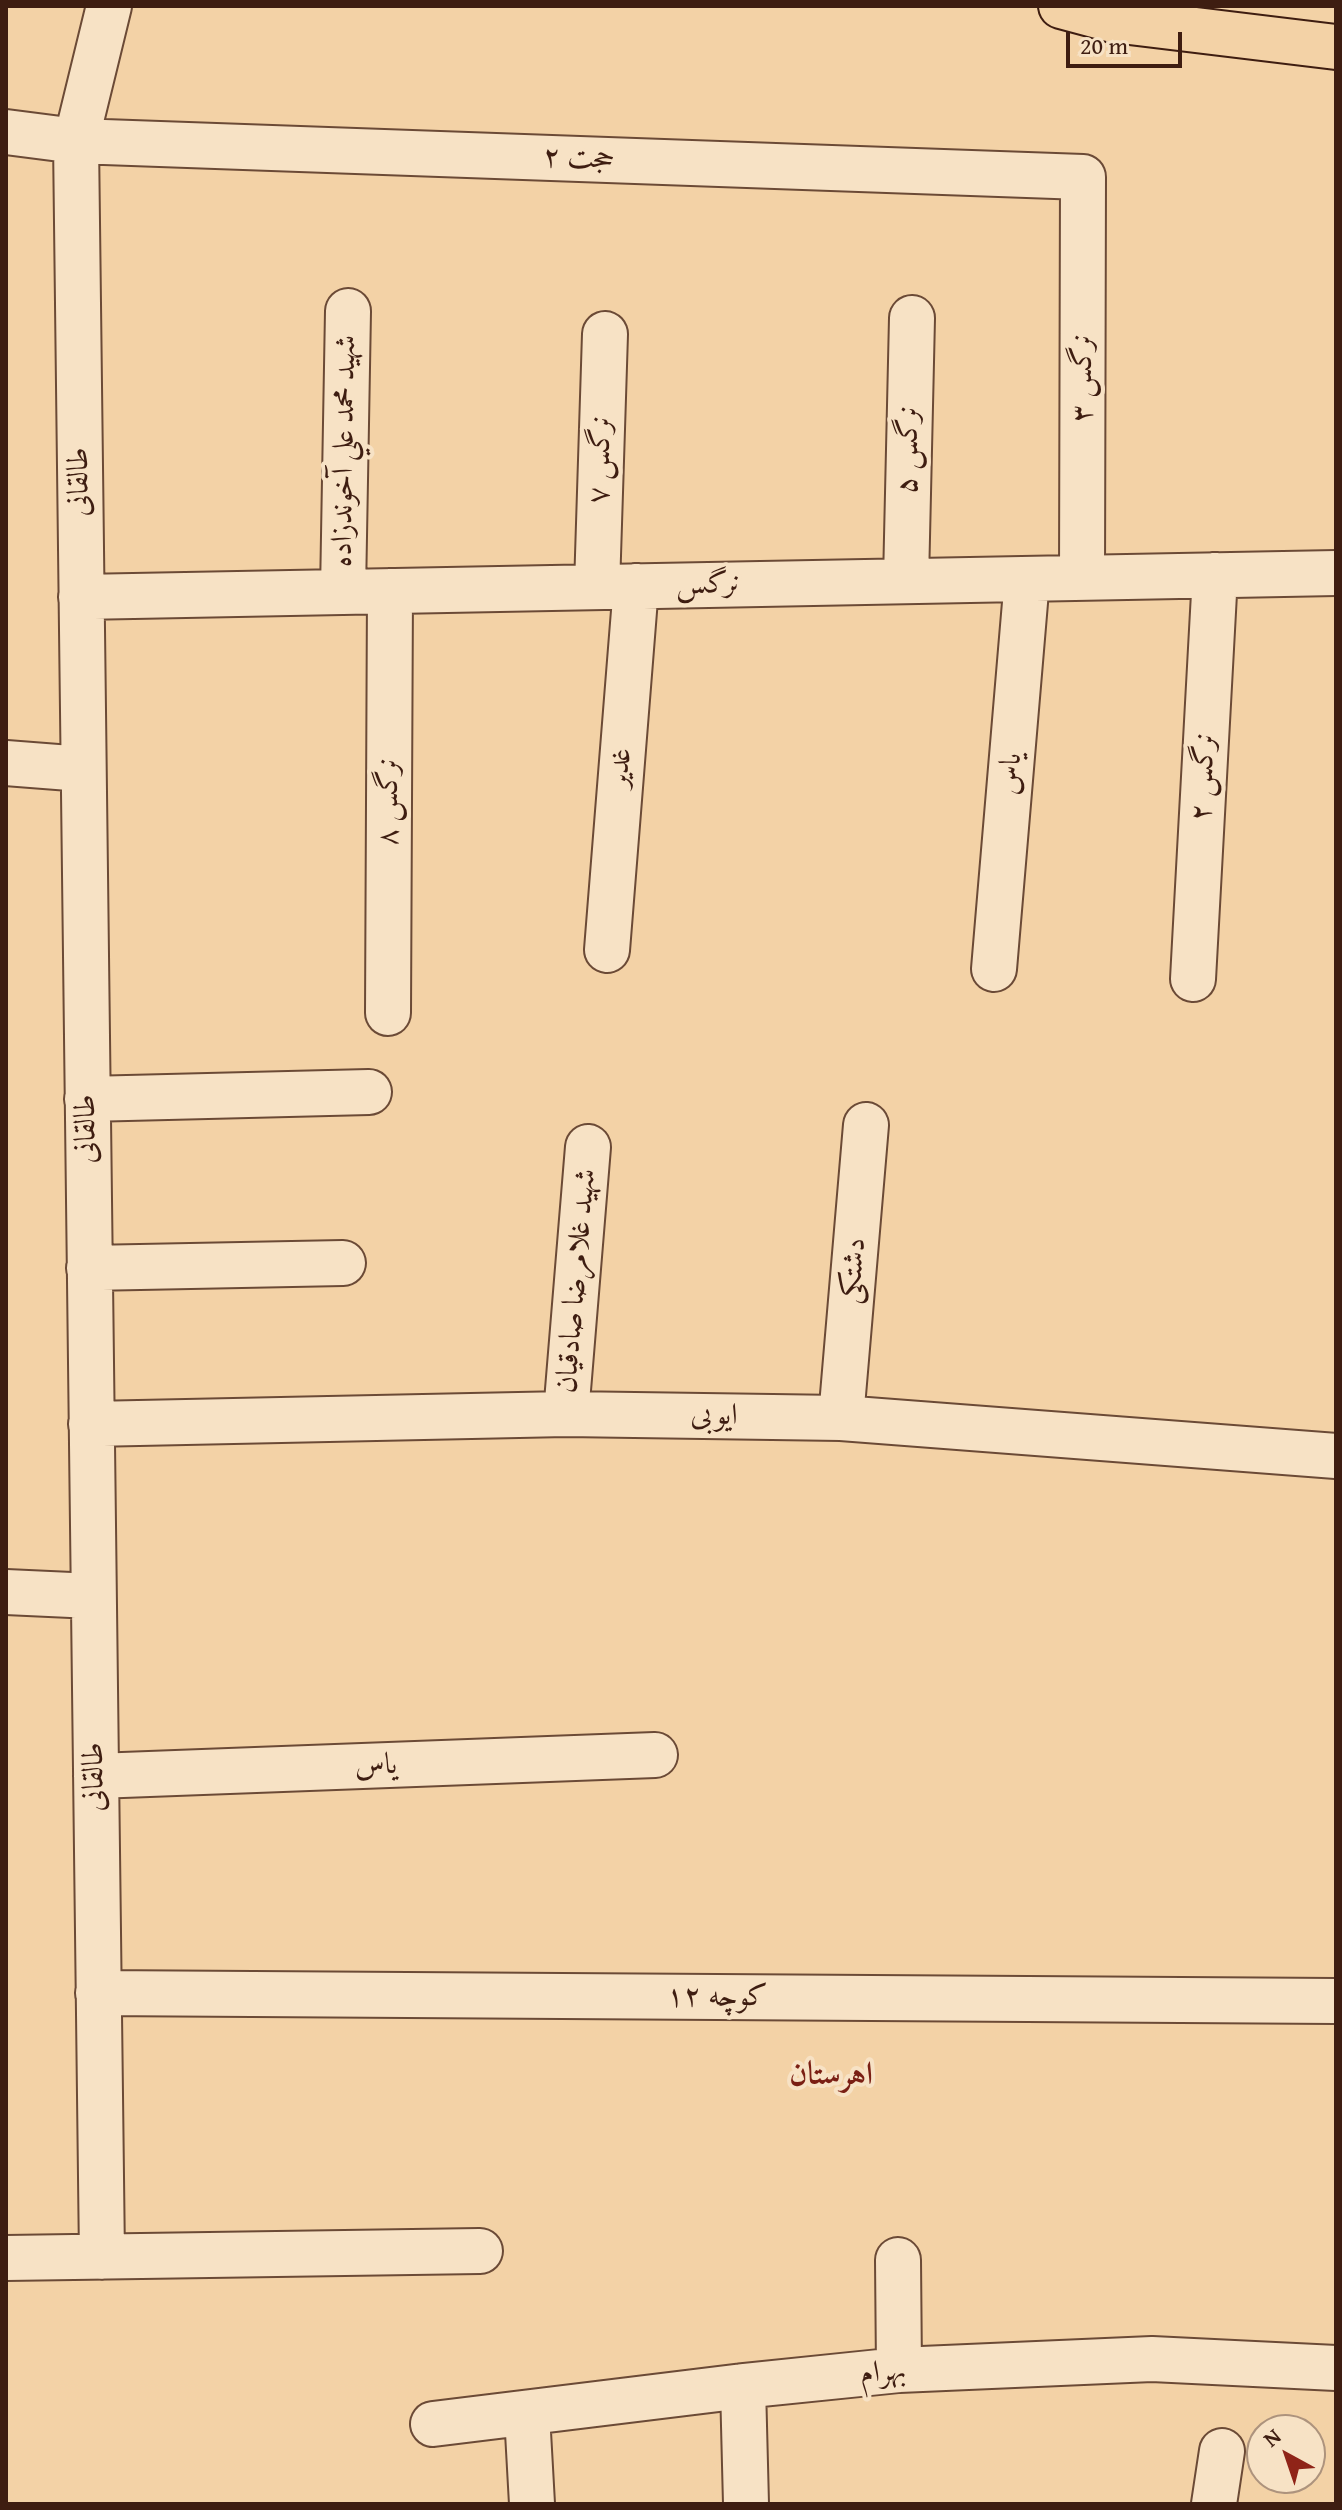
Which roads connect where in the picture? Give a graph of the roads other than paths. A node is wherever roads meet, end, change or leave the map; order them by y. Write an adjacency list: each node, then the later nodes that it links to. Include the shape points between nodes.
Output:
1 (109, 6): 5 (street, طالقانی)
2 (1061, 6): 3 (main road, via 1113,20)
3 (1336, 47)
4 (6, 132): 5 (street, حجت ۲)
5 (76, 141): 6 (street, حجت ۲); 18 (street, طالقانی)
6 (1083, 177): 12 (street, نرگس ۳)
7 (348, 311): 17 (street, شهيد محمد علي آخوندزاده)
8 (912, 318): 14 (street, نرگس ۵)
9 (605, 334): 15 (street, نرگس ۷)
10 (1336, 573): 11 (street, نرگس)
11 (1215, 575): 12 (street, نرگس); 23 (street, نرگس ۲)
12 (1082, 578): 13 (street, نرگس)
13 (1027, 579): 14 (street, نرگس); 22 (street, یاس)
14 (906, 581): 15 (street, نرگس)
15 (616, 587): 16 (street, نرگس); 21 (street, غدیر)
16 (390, 591): 17 (street, نرگس); 24 (street, نرگس ۸)
17 (343, 592): 18 (street, نرگس)
18 (81, 597): 20 (street, طالقانی)
19 (6, 763): 20 (street)
20 (83, 769): 26 (street, طالقانی)
21 (607, 950)
22 (994, 969)
23 (1193, 979)
24 (388, 1013)
25 (369, 1092): 26 (street)
26 (87, 1099): 30 (street, طالقانی)
27 (866, 1125): 32 (street, دشتکی)
28 (588, 1147): 31 (street, شهید غلامرضا صادقیان)
29 (343, 1263): 30 (street)
30 (89, 1268): 33 (street, طالقانی)
31 (566, 1414): 32 (street, ایوبی); 33 (street, ایوبی)
32 (841, 1418): 34 (street, ایوبی)
33 (91, 1424): 36 (street, طالقانی)
34 (1336, 1456)
35 (6, 1592): 36 (street)
36 (93, 1596): 38 (street, طالقانی)
37 (655, 1755): 38 (street, یاس)
38 (96, 1776): 39 (street, طالقانی)
39 (98, 1993): 40 (street, کوچه ۱۲); 42 (street, طالقانی)
40 (1336, 2001)
41 (480, 2251): 42 (street)
42 (102, 2257): 43 (street)
43 (6, 2258)
44 (898, 2260): 46 (street)
45 (1336, 2368): 46 (street, بهرام, via 1152,2359)
46 (899, 2370): 47 (street, بهرام)
47 (743, 2386): 48 (street, بهرام); 52 (street)
48 (527, 2414): 49 (street, بهرام); 51 (street)
49 (433, 2424)
50 (1222, 2451): 53 (street)
51 (532, 2504)
52 (746, 2504)
53 (1214, 2504)

